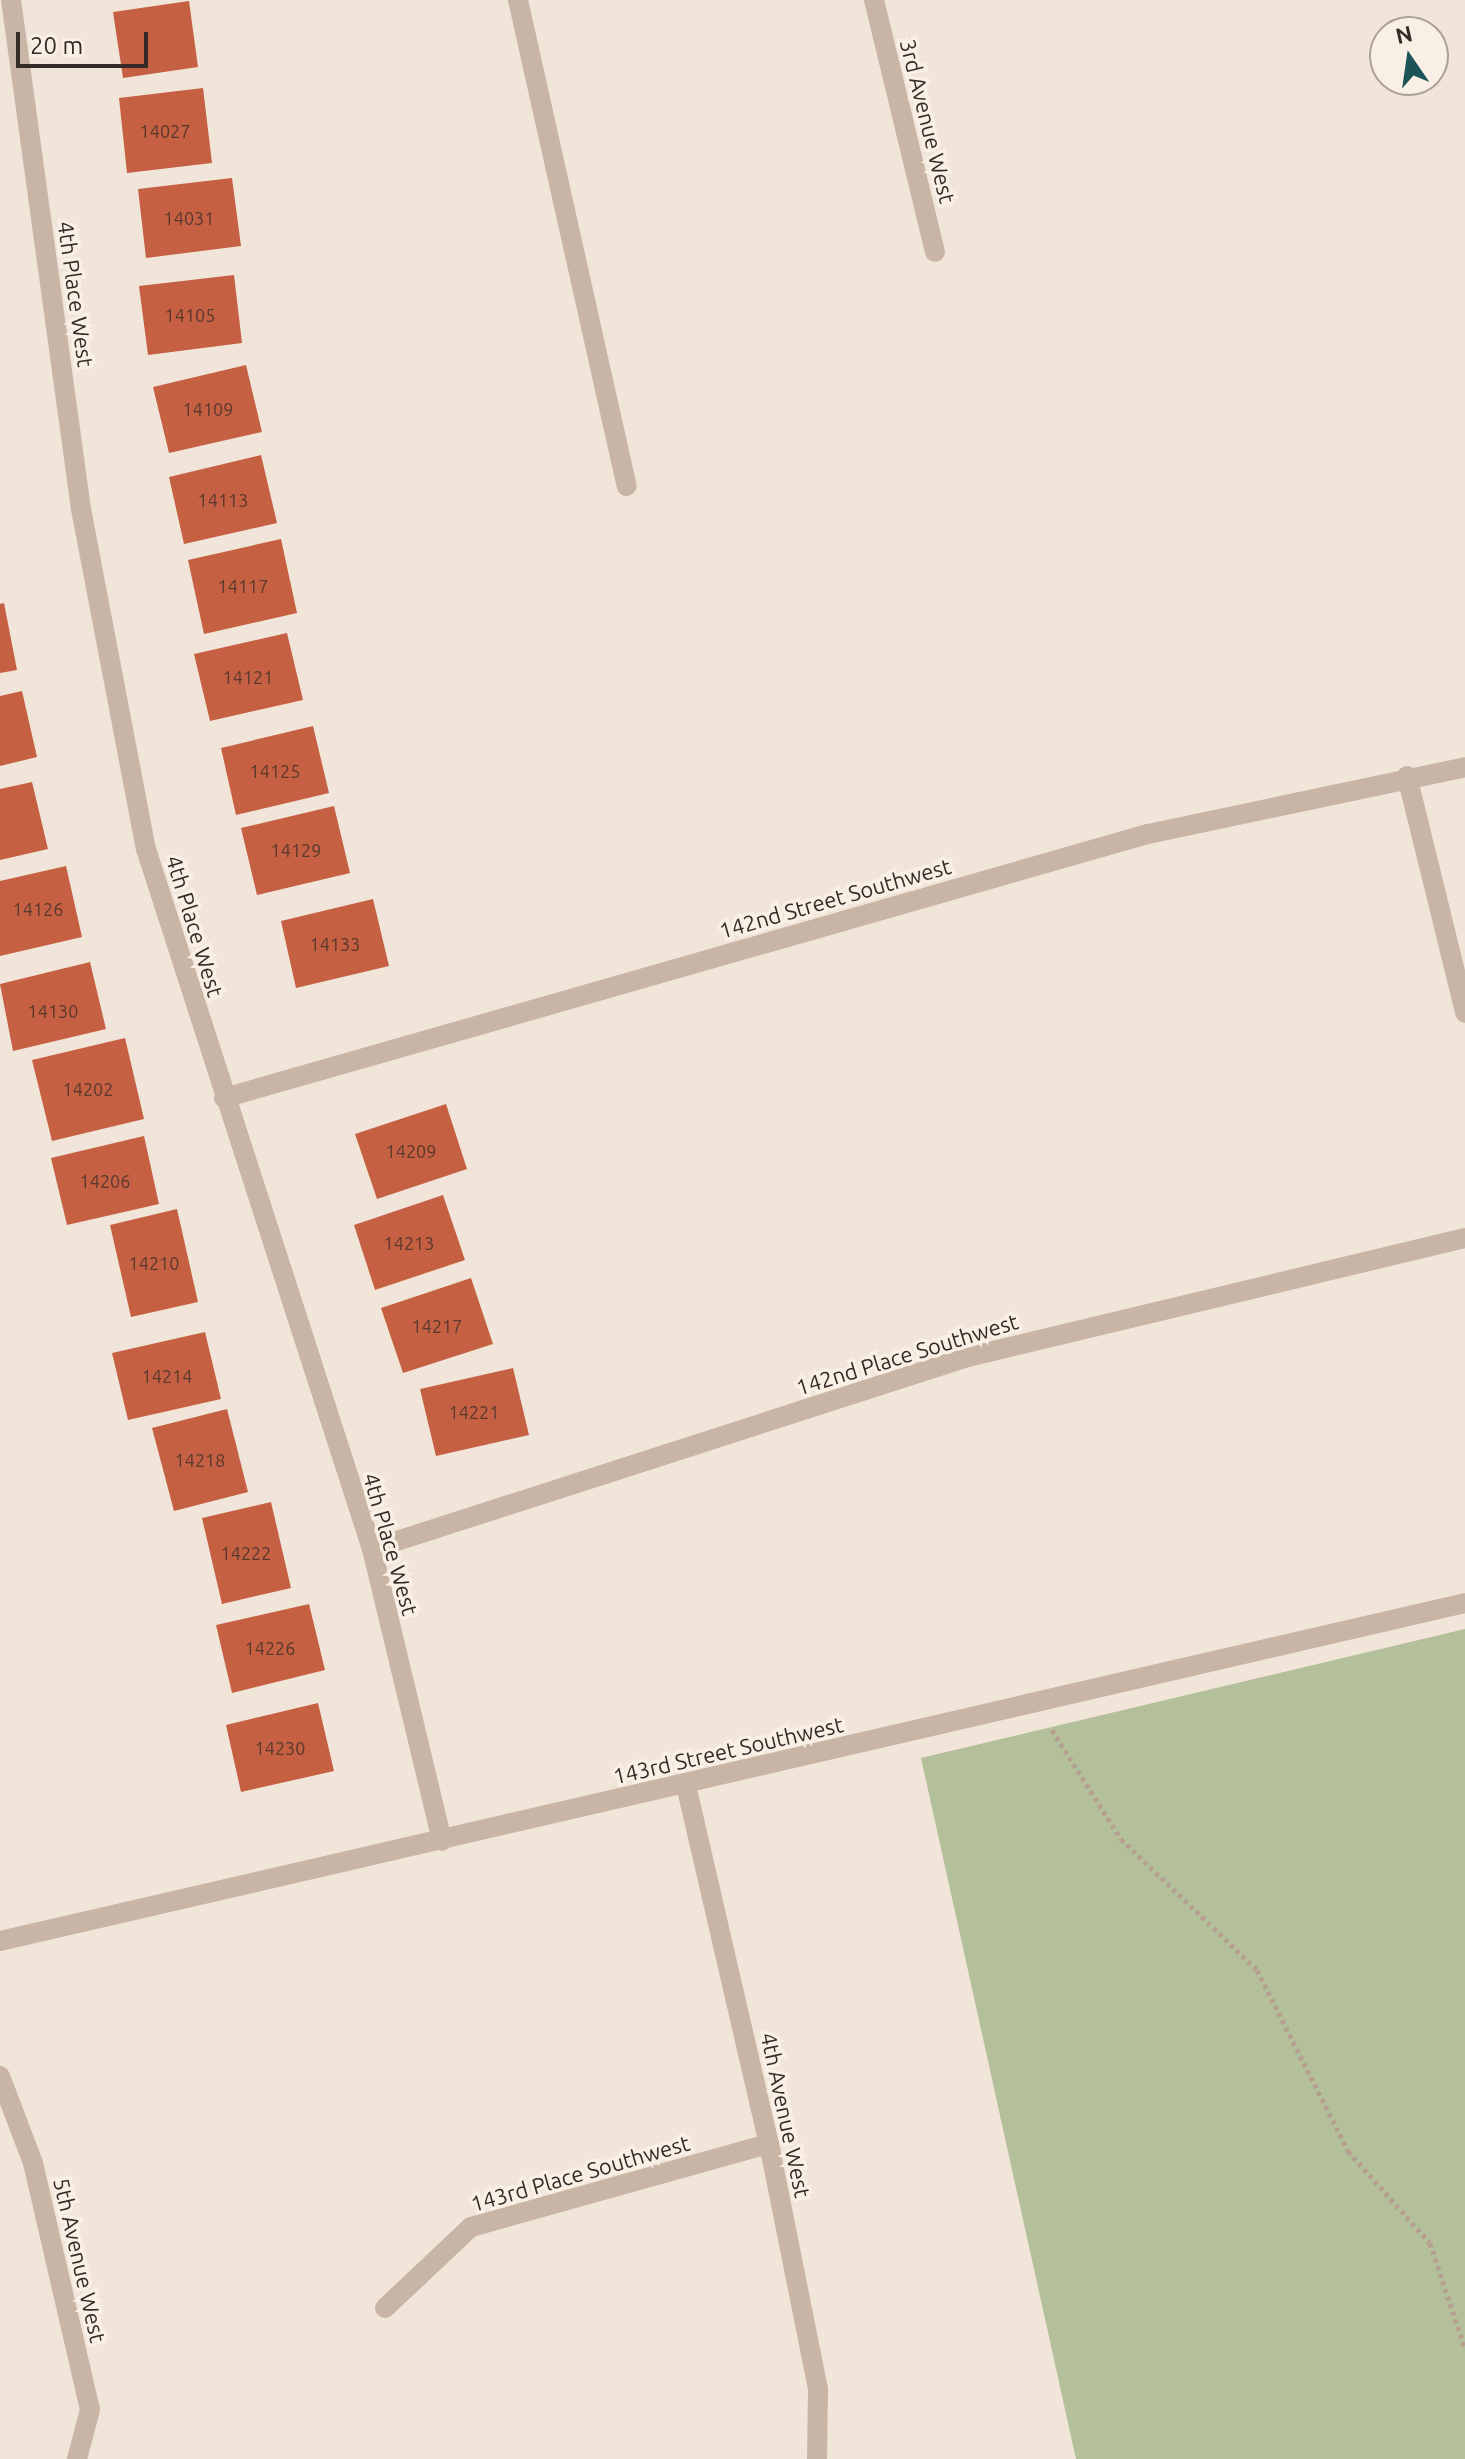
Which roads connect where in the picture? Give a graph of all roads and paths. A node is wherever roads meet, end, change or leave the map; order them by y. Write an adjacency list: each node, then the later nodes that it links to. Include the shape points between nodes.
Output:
1 (11, 0): 9 (street, 4th Place West, via 81,509 140,818)
2 (518, 0): 5 (street)
3 (874, 0): 4 (street, 3rd Avenue West)
4 (935, 252)
5 (627, 486)
6 (1465, 767): 7 (street, 142nd Street Southwest)
7 (1407, 776): 8 (street); 9 (street, 142nd Street Southwest, via 1148,834)
8 (1465, 1013)
9 (224, 1098): 11 (street, 4th Place West)
10 (1465, 1238): 11 (street, 142nd Place Southwest, via 968,1357)
11 (372, 1549): 15 (street, 4th Place West)
12 (1465, 1603): 13 (street, 143rd Street Southwest)
13 (1035, 1703): 14 (street, 143rd Street Southwest); 20 (path, via 1121,1839 1257,1970 1348,2151 1430,2243)
14 (686, 1785): 15 (street, 143rd Street Southwest); 18 (street, 4th Avenue West)
15 (442, 1841): 16 (street, 143rd Street Southwest)
16 (0, 1941)
17 (0, 2076): 21 (street, 5th Avenue West, via 33,2163 90,2410)
18 (769, 2144): 19 (street, 143rd Place Southwest, via 471,2227); 22 (street, 4th Avenue West, via 818,2390)
19 (385, 2308)
20 (1465, 2349)
21 (77, 2459)
22 (817, 2459)

